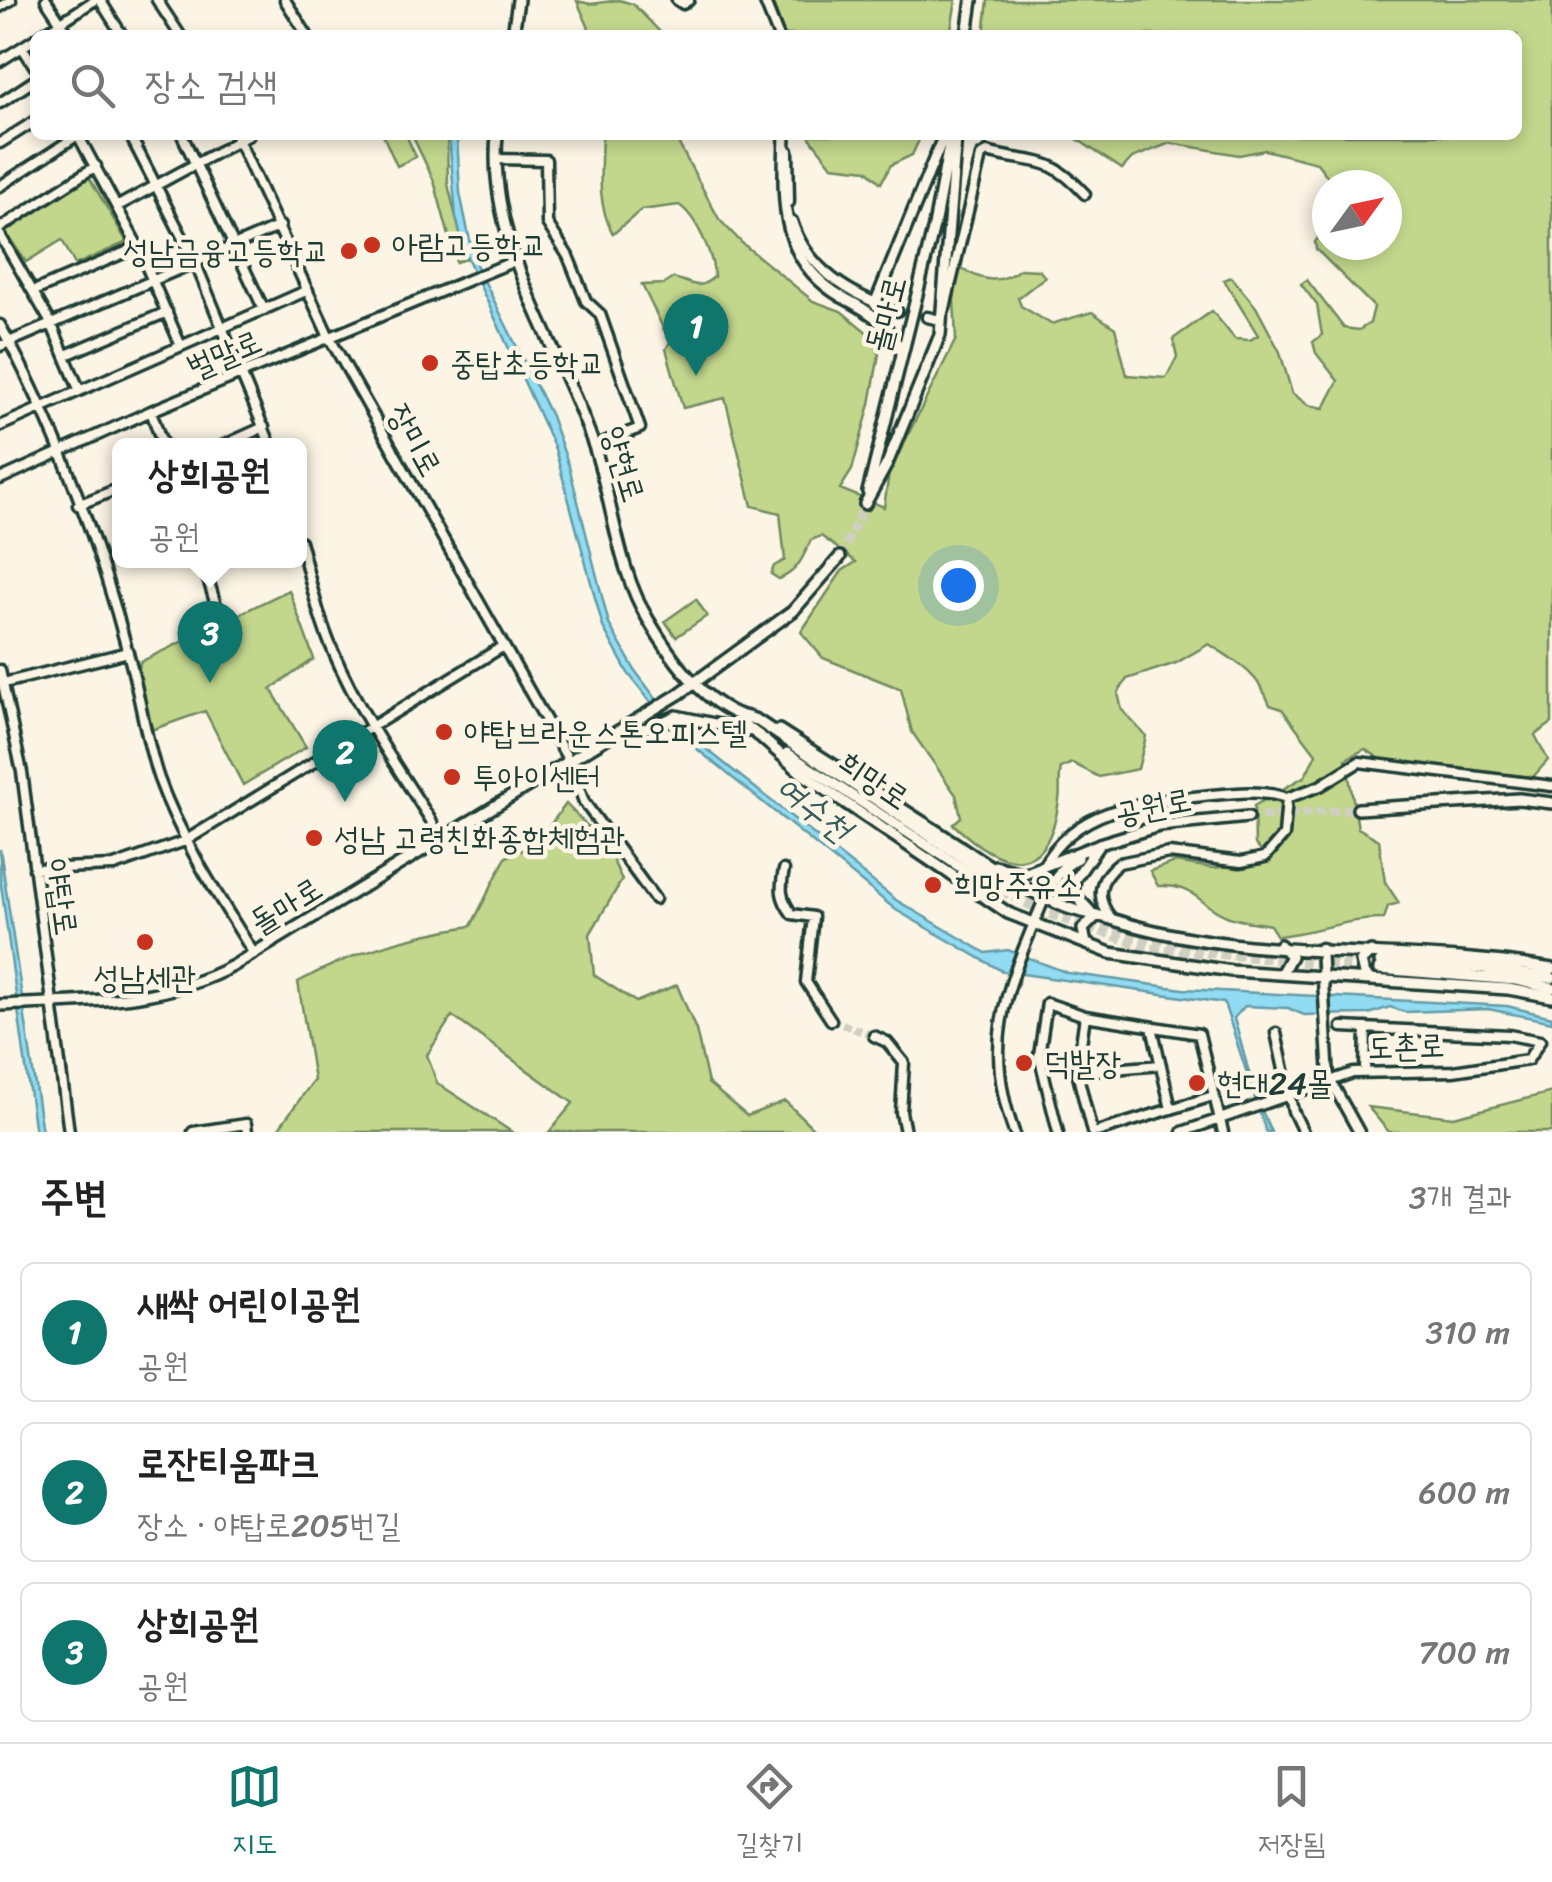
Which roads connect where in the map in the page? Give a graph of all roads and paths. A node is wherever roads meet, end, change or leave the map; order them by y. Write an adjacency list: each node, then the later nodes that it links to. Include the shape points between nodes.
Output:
1 (11, 0): 11 (street)
2 (46, 0): 12 (street)
3 (98, 0): 12 (street); 15 (street)
4 (158, 0): 16 (street)
5 (285, 0): 17 (street)
6 (518, 0): 18 (main road)
7 (677, 0): 8 (street)
8 (689, 0)
9 (764, 0): 19 (street)
10 (972, 0): 20 (main road)
11 (0, 7)
12 (61, 22): 13 (street); 14 (street)
13 (49, 30)
14 (66, 30)
15 (119, 30)
16 (177, 30)
17 (304, 30)
18 (514, 30)
19 (776, 30)
20 (968, 30)
21 (30, 42): 22 (street)
22 (22, 47): 23 (street); 24 (street)
23 (30, 59)
24 (0, 62)
25 (30, 83): 26 (street)
26 (0, 103)
27 (30, 123): 40 (street)
28 (70, 140): 45 (street)
29 (81, 140): 43 (street)
30 (133, 140): 44 (street)
31 (185, 140): 42 (street)
32 (234, 140): 42 (street)
33 (238, 140): 48 (street, 장미로)
34 (497, 140): 41 (main road, 양현로)
35 (787, 140): 57 (street, via 790,214 802,248 830,276)
36 (787, 140): 69 (main road, via 783,205 796,255 812,276 880,318)
37 (948, 140): 57 (main road)
38 (949, 140): 69 (main road, 돌마로)
39 (950, 140): 62 (main road)
40 (0, 144)
41 (496, 159): 52 (main road, 양현로, via 501,218); 80 (street, via 546,160 547,223 586,301 600,314 640,428)
42 (198, 164): 44 (street); 50 (street)
43 (96, 166): 47 (street); 49 (street)
44 (158, 184): 47 (street); 53 (street)
45 (0, 186)
46 (1085, 194): 62 (street, via 1038,159 981,156)
47 (118, 206): 51 (street)
48 (280, 226): 50 (street); 55 (street, 장미로)
49 (1, 237): 56 (street)
50 (236, 244): 53 (street); 58 (street)
51 (138, 247): 54 (street); 56 (street)
52 (517, 260): 66 (street, 벌말로); 80 (main road, 양현로)
53 (195, 262): 54 (street); 65 (street)
54 (153, 279): 60 (street); 63 (street)
55 (308, 290): 58 (street); 66 (street, 장미로)
56 (34, 291): 63 (street)
57 (875, 304): 59 (street)
58 (264, 310): 65 (street)
59 (897, 311)
60 (167, 312): 68 (street); 70 (street)
61 (927, 317): 62 (street)
62 (940, 320): 69 (main road, 돌마로, via 940,335 865,504)
63 (50, 323): 67 (street); 70 (street)
64 (0, 325): 67 (street)
65 (223, 328): 68 (street); 71 (street)
66 (329, 336): 71 (street, 벌말로); 89 (street, 장미로)
67 (5, 344): 73 (street)
68 (181, 346): 72 (street)
69 (902, 353)
70 (66, 355): 72 (street)
71 (242, 374): 74 (street, 벌말로); 76 (street)
72 (79, 390): 73 (street)
73 (38, 406): 75 (street); 81 (street)
74 (150, 411): 77 (street); 81 (street, 벌말로)
75 (0, 426)
76 (264, 428): 78 (street); 79 (street)
77 (161, 438)
78 (241, 438)
79 (268, 438)
80 (594, 446): 93 (main road, 양현로, via 646,616)
81 (58, 452): 82 (street, 벌말로); 84 (street)
82 (0, 479)
83 (112, 491): 84 (street)
84 (78, 505): 90 (street)
85 (840, 558): 93 (main road, via 794,612)
86 (204, 568): 88 (street)
87 (306, 568): 96 (street, via 333,653)
88 (220, 618)
89 (502, 647): 96 (street); 100 (street, 장미로)
90 (128, 652): 92 (street); 107 (street, via 153,760)
91 (0, 670): 92 (street, 야탑로)
92 (4, 684): 111 (street, 야탑로)
93 (694, 684): 94 (main road, 희망로); 97 (main road, 돌마로)
94 (739, 715): 95 (main road, 희망로); 98 (main road, 희망로)
95 (758, 721): 109 (main road, via 817,751); 113 (main road, 희망로)
96 (372, 726): 106 (street); 107 (street)
97 (622, 730): 98 (main road, via 676,716); 100 (main road, 돌마로)
98 (751, 732): 99 (main road, 희망로)
99 (763, 739): 113 (main road, 희망로); 114 (main road, via 804,775)
100 (569, 761): 106 (main road, 돌마로); 116 (street, 장미로, via 584,802)
101 (1552, 786): 102 (street, via 1359,762)
102 (1287, 798): 110 (street, via 1241,790 1137,802 1088,821 1062,840); 118 (street, via 1284,835 1266,857 1241,862 1169,853 1119,863 1100,888)
103 (1552, 803): 104 (main road, via 1518,799)
104 (1358, 809)
105 (1248, 817): 108 (main road, 공원로, via 1159,826)
106 (442, 838): 124 (main road, 돌마로)
107 (185, 840): 111 (street, via 114,866); 124 (street)
108 (1100, 844): 110 (main road); 115 (main road, 공원로, via 1061,870); 118 (main road, via 1075,879 1074,893 1089,910)
109 (958, 845): 110 (main road, via 1024,874); 113 (main road)
110 (1042, 868)
111 (34, 869): 132 (street, 야탑로)
112 (784, 870): 135 (street, via 780,894 792,914 813,917 806,982)
113 (990, 876): 114 (main road, via 993,889); 115 (main road)
114 (980, 894): 119 (main road)
115 (1045, 898): 117 (main road); 119 (street, 공원로)
116 (655, 899)
117 (1097, 915): 118 (main road); 120 (main road, via 1082,930)
118 (1111, 918): 121 (main road, via 1141,929)
119 (1034, 925): 120 (main road); 153 (street, 공원로, via 997,1028 1000,1090)
120 (1087, 945): 126 (main road, via 1145,959)
121 (1279, 945): 122 (main road); 126 (main road, via 1291,956)
122 (1321, 948): 123 (main road); 129 (street)
123 (1371, 952): 125 (main road); 128 (main road, via 1361,960)
124 (254, 954): 132 (main road, 돌마로, via 166,992)
125 (1552, 969)
126 (1281, 974): 129 (main road)
127 (1552, 978): 130 (main road, via 1484,968 1380,966)
128 (1371, 980): 129 (main road); 131 (main road)
129 (1323, 982): 144 (street)
130 (1552, 988)
131 (1552, 997)
132 (53, 1002): 133 (main road, 돌마로); 149 (street, 야탑로)
133 (3, 1005)
134 (1085, 1016): 136 (street); 142 (street); 154 (street, via 1047,1003 1042,1020 1039,1056)
135 (831, 1020)
136 (1152, 1027): 141 (street); 146 (street, via 1198,1034)
137 (1342, 1027): 138 (street)
138 (1366, 1028): 143 (street); 143 (street, 도촌로, via 1540,1041 1528,1060)
139 (1276, 1032): 145 (street)
140 (874, 1036): 152 (street, via 904,1063)
141 (1160, 1065): 142 (street); 147 (street)
142 (1076, 1072): 155 (street)
143 (1365, 1072): 144 (street, 도촌로)
144 (1329, 1078): 145 (street, 도촌로); 159 (street)
145 (1288, 1093): 148 (street, 도촌로); 158 (street)
146 (1213, 1096): 147 (street); 148 (street)
147 (1171, 1109): 155 (street)
148 (1218, 1119): 156 (street); 157 (street)
149 (69, 1132)
150 (193, 1132): 151 (street, via 246,1124)
151 (248, 1132)
152 (906, 1132)
153 (1014, 1132)
154 (1058, 1132)
155 (1094, 1132)
156 (1182, 1132)
157 (1223, 1132)
158 (1304, 1132)
159 (1359, 1132)

